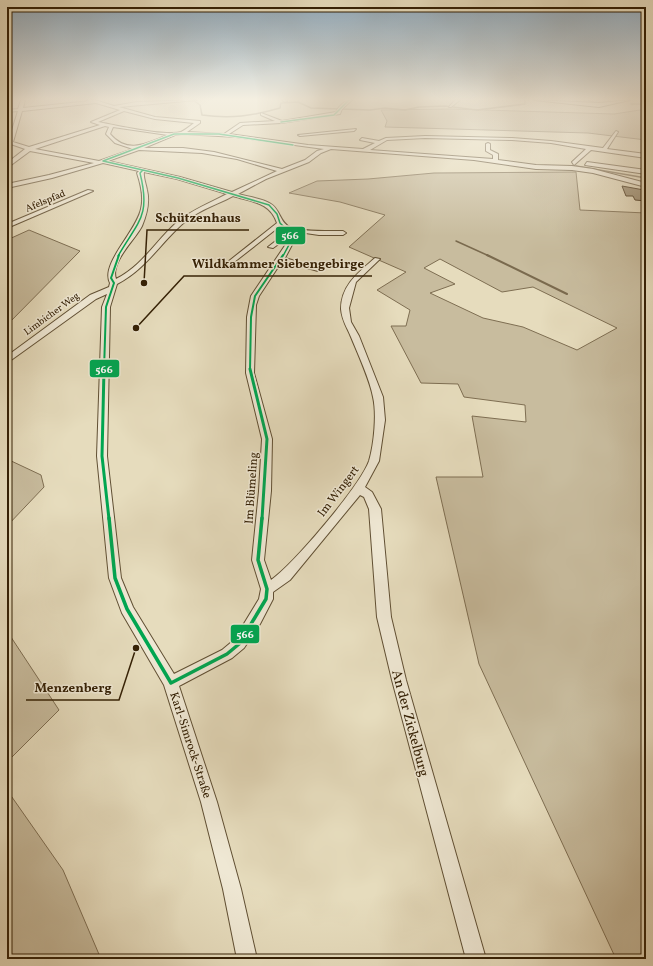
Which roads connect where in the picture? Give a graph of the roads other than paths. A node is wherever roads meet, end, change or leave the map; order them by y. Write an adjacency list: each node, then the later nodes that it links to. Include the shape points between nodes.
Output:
1 (17, 145): 13 (street)
2 (41, 145): 13 (street)
3 (122, 145): 14 (street)
4 (148, 145): 14 (street)
5 (295, 145): 10 (street)
6 (374, 145): 16 (street)
7 (488, 145): 18 (street, via 488,150 496,154)
8 (568, 145): 12 (street)
9 (608, 145): 15 (street)
10 (317, 146): 11 (street)
11 (331, 148): 16 (street); 24 (street, Limbicher Weg)
12 (590, 148): 15 (street); 20 (street)
13 (29, 149): 19 (street); 22 (street)
14 (139, 149): 19 (street); 24 (street, via 208,152 240,158)
15 (605, 149): 17 (street)
16 (364, 151): 18 (street)
17 (646, 156)
18 (495, 161): 21 (street)
19 (102, 162): 23 (street); 27 (street)
20 (574, 163): 21 (street); 25 (street)
21 (528, 165): 26 (street, via 593,171)
22 (7, 166)
23 (141, 170): 29 (street, via 178,178); 38 (street, Karl-Simrock-Straße, via 146,194 145,205 137,228 114,262 110,275)
24 (283, 171): 29 (street, Limbicher Weg)
25 (646, 172)
26 (646, 185)
27 (7, 186)
28 (90, 191): 30 (street, Afelspfad)
29 (232, 195): 31 (street, via 269,205); 38 (street, Limbicher Weg, via 180,223 140,267)
30 (7, 226)
31 (286, 228): 32 (street, via 319,233); 33 (street); 34 (street, Im Blümeling, via 291,241); 36 (street)
32 (343, 233)
33 (271, 247)
34 (282, 259): 37 (street); 41 (street, Im Blümeling, via 255,296 250,317 250,373 267,439 258,560)
35 (377, 259): 40 (street, Im Wingert, via 353,281 346,308 347,322 355,336 378,397 379,427 374,461)
36 (230, 262)
37 (318, 268)
38 (112, 286): 39 (street, Limbicher Weg, via 93,296); 42 (street, Karl-Simrock-Straße, via 106,307 102,456 115,578 127,609)
39 (7, 360)
40 (359, 488): 41 (street, Im Wingert, via 286,576); 44 (street, An der Zickelburg, via 368,495 375,509 384,617)
41 (266, 589): 42 (street, Im Blümeling, via 266,599 239,644 227,654)
42 (171, 683): 43 (street, Karl-Simrock-Straße, via 209,802)
43 (247, 959)
44 (476, 959)

